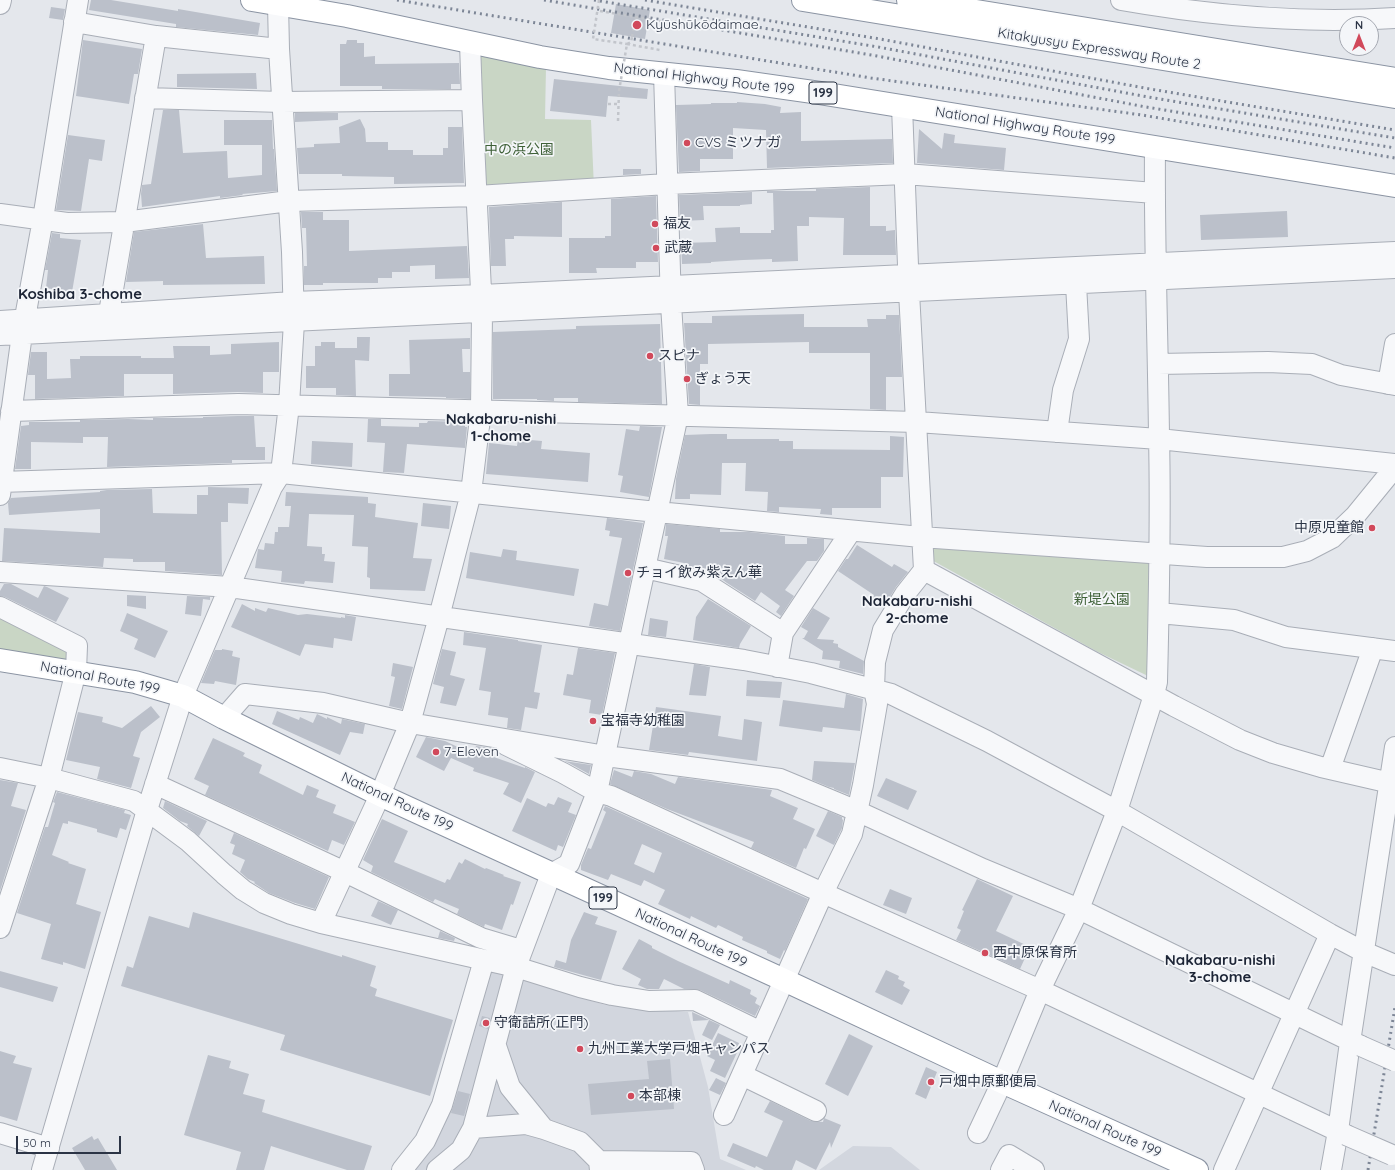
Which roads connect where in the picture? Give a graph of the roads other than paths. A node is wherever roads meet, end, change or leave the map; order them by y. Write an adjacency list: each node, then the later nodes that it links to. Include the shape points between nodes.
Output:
1 (1, 0): 7 (street)
2 (78, 0): 10 (street)
3 (252, 0): 8 (highway, National Highway Route 199 / 199)
4 (803, 0): 16 (highway, Kitakyusyu Expressway Route 2)
5 (908, 0): 15 (highway, Kitakyusyu Expressway Route 2)
6 (1130, 1): 9 (street, via 1238,16 1316,21)
7 (0, 4)
8 (278, 4): 12 (highway, National Highway Route 199 / 199); 13 (street)
9 (1395, 18)
10 (74, 22): 11 (street); 29 (street)
11 (156, 36): 13 (street); 17 (street)
12 (470, 43): 14 (highway, National Highway Route 199 / 199, via 540,58); 18 (street)
13 (279, 49): 19 (street)
14 (664, 73): 20 (highway, National Highway Route 199 / 199); 23 (street)
15 (1395, 79)
16 (1395, 97)
17 (145, 98): 19 (street); 30 (street)
18 (472, 100): 19 (street); 26 (street)
19 (282, 102): 27 (street)
20 (902, 106): 21 (highway, National Highway Route 199 / 199); 22 (street)
21 (1155, 147): 24 (highway, National Highway Route 199 / 199); 25 (street)
22 (905, 174): 23 (street); 25 (street); 34 (street)
23 (667, 184): 26 (street); 36 (street)
24 (1395, 186)
25 (1155, 193): 33 (street)
26 (477, 196): 27 (street); 38 (street)
27 (289, 201): 30 (street); 37 (street)
28 (0, 214): 29 (street)
29 (43, 219): 30 (street, via 67,223); 42 (street)
30 (124, 222): 39 (street)
31 (1395, 252): 33 (street)
32 (1395, 268): 33 (street)
33 (1156, 272): 34 (street); 35 (street); 45 (street)
34 (909, 284): 35 (street); 36 (street); 51 (street)
35 (1076, 284): 52 (street, via 1079,339 1063,390)
36 (671, 295): 38 (street); 50 (street)
37 (294, 302): 38 (street); 39 (street); 41 (street)
38 (482, 304): 41 (street); 48 (street)
39 (109, 313): 42 (street)
40 (0, 321): 42 (street)
41 (294, 322): 42 (street); 47 (street)
42 (23, 327): 43 (street); 49 (street)
43 (0, 335)
44 (1395, 344): 46 (street)
45 (1158, 364): 46 (street, via 1312,364 1341,375); 53 (street)
46 (1391, 385)
47 (289, 405): 48 (street); 49 (street, via 238,404); 56 (street)
48 (481, 410): 50 (street); 58 (street)
49 (11, 411): 57 (street)
50 (678, 415): 51 (street); 59 (street)
51 (917, 422): 52 (street); 61 (street)
52 (1057, 432): 53 (street)
53 (1160, 439): 54 (street); 62 (street)
54 (1395, 464)
55 (1395, 467): 62 (street, via 1355,516 1332,538 1307,551 1283,557 1206,557)
56 (280, 472): 57 (street); 58 (street); 66 (street)
57 (1, 487)
58 (471, 493): 59 (street); 69 (street)
59 (657, 512): 60 (street); 63 (street)
60 (851, 530): 61 (street); 70 (street)
61 (921, 537): 62 (street); 64 (street)
62 (1160, 553): 68 (street)
63 (645, 568): 70 (street, via 702,581); 71 (street)
64 (924, 570): 77 (street, via 905,594 884,630 875,662); 78 (street)
65 (0, 572): 66 (street)
66 (230, 587): 69 (street); 79 (street)
67 (0, 607): 76 (street, via 78,646)
68 (1158, 613): 72 (street, via 1234,620 1286,637); 78 (street, via 1157,682)
69 (439, 617): 71 (street); 81 (street)
70 (783, 633): 75 (street)
71 (629, 644): 75 (street); 84 (street)
72 (1373, 648): 73 (street); 86 (street)
73 (1395, 651)
74 (0, 660): 76 (highway, National Route 199 / 199)
75 (777, 667): 77 (street)
76 (76, 671): 79 (highway, National Route 199 / 199, via 135,682); 87 (street)
77 (874, 689): 93 (street, via 877,704); 94 (street, via 891,694 987,741)
78 (1154, 695): 86 (street, via 1240,740 1273,753); 94 (street)
79 (183, 696): 80 (highway, National Route 199 / 199); 88 (street)
80 (224, 718): 81 (street, via 244,694 323,703); 91 (highway, National Route 199 / 199)
81 (410, 723): 82 (street); 91 (street)
82 (486, 736): 84 (street); 90 (street)
83 (1395, 747): 89 (street)
84 (606, 756): 90 (street); 93 (street, via 780,779)
85 (0, 768): 87 (street)
86 (1330, 769): 89 (street)
87 (49, 778): 92 (street, via 134,801); 100 (street)
88 (156, 784): 92 (street); 95 (street)
89 (1392, 784): 102 (street)
90 (597, 792): 96 (street, via 568,864); 97 (street, via 611,796)
91 (380, 795): 95 (street); 96 (highway, National Route 199 / 199)
92 (147, 810): 99 (street, via 188,841 243,890 264,903); 123 (street)
93 (857, 811): 97 (street, via 852,834); 98 (street, via 983,869)
94 (1116, 811): 98 (street); 101 (street)
95 (345, 872): 99 (street); 103 (street)
96 (551, 874): 103 (street); 106 (highway, National Route 199 / 199)
97 (823, 893): 106 (street); 107 (street)
98 (1079, 909): 107 (street); 108 (street)
99 (321, 923): 104 (street)
100 (0, 928)
101 (1330, 934): 102 (street); 108 (street)
102 (1369, 953): 105 (street); 110 (street)
103 (519, 959): 104 (street); 109 (street, via 580,987 612,995 649,1001 695,1000); 111 (street)
104 (484, 960): 128 (street, via 442,1105 424,1142)
105 (1395, 965)
106 (784, 980): 109 (street); 114 (highway, National Route 199 / 199)
107 (1040, 990): 114 (street); 115 (street)
108 (1293, 1014): 110 (street); 115 (street)
109 (761, 1032): 113 (street)
110 (1355, 1044): 112 (street, bridge); 122 (street)
111 (496, 1046): 118 (street); 119 (street, via 510,1087)
112 (1395, 1062)
113 (742, 1075): 116 (street); 117 (street)
114 (1002, 1082): 121 (street); 132 (highway, National Route 199 / 199)
115 (1258, 1094): 122 (street); 133 (street)
116 (816, 1111)
117 (724, 1115)
118 (474, 1128): 119 (street, via 526,1124); 129 (street, via 461,1150)
119 (544, 1129): 125 (street, via 580,1142)
120 (0, 1133): 123 (street)
121 (978, 1133)
122 (1342, 1133): 124 (street, bridge); 134 (street)
123 (49, 1148): 127 (street)
124 (1393, 1155)
125 (600, 1166): 126 (street)
126 (697, 1167)
127 (42, 1170)
128 (402, 1170)
129 (437, 1170)
130 (1001, 1170): 131 (street, via 1009,1155)
131 (1034, 1170)
132 (1197, 1170)
133 (1224, 1170)
134 (1331, 1170)

